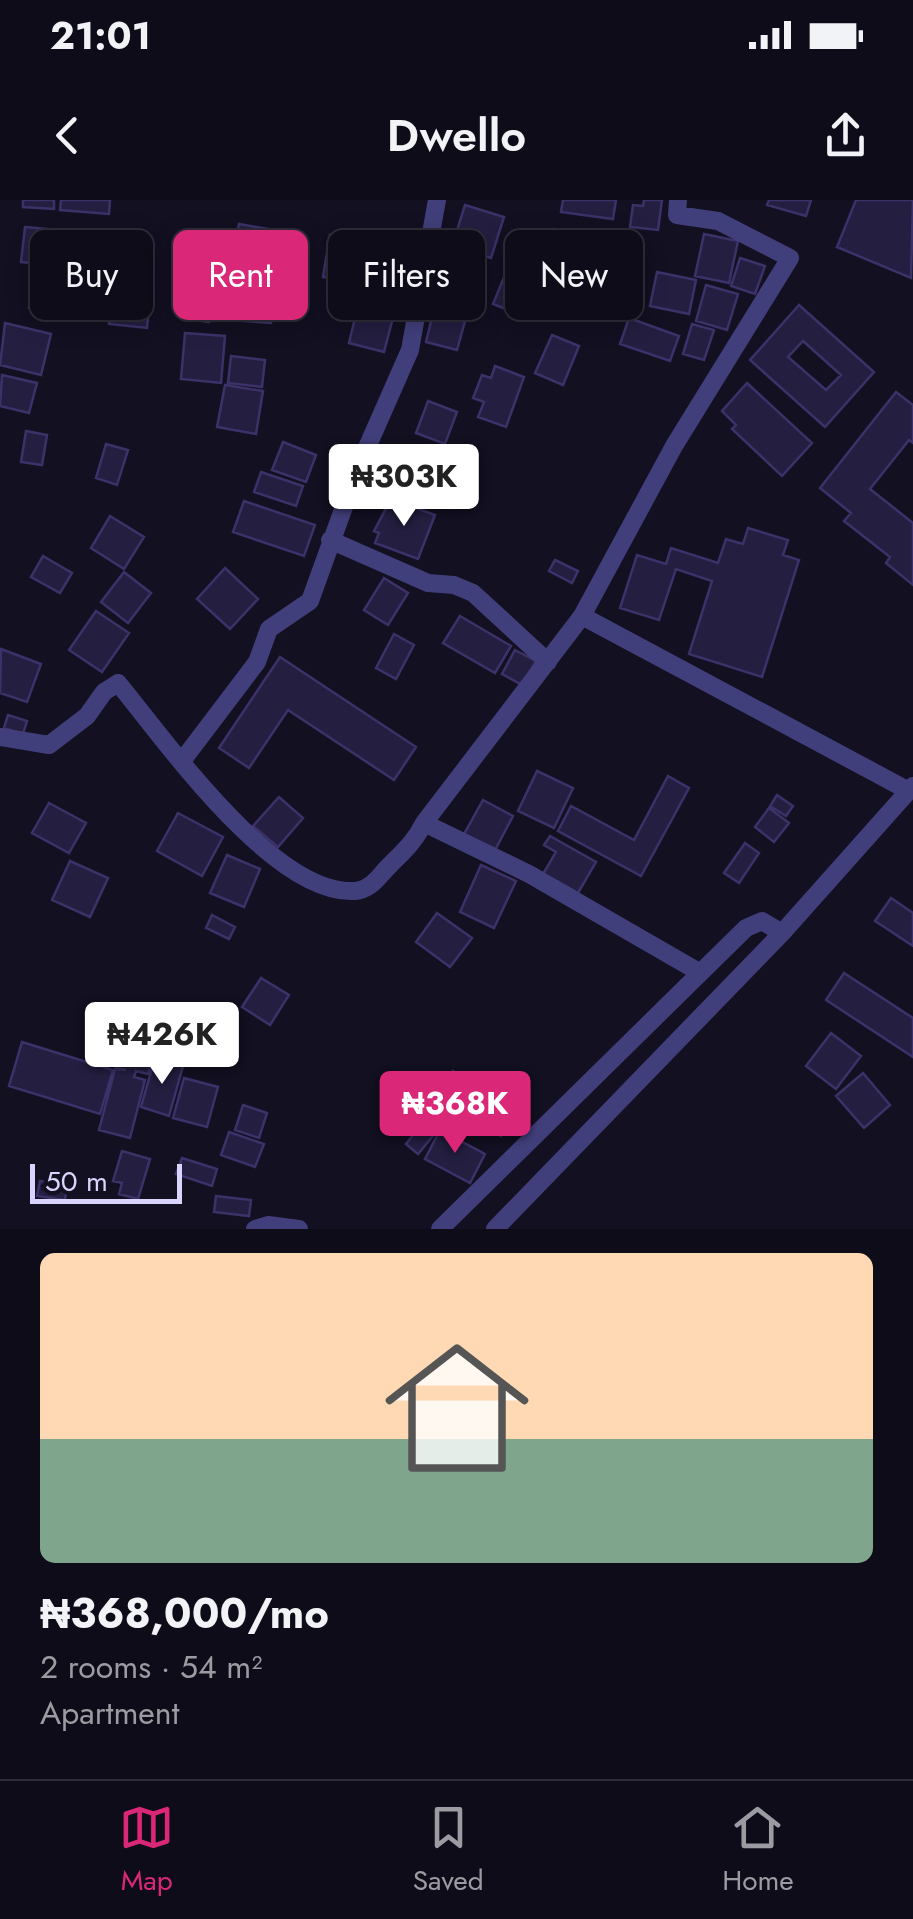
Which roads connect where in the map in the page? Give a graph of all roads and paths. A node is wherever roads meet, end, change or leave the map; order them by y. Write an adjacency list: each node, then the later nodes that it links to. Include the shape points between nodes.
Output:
1 (436, 200): 3 (street, via 410,350)
2 (678, 200): 4 (street, via 677,214 718,221 790,258 674,446)
3 (330, 540): 5 (street, via 428,583 473,593); 7 (street, via 310,601 269,629 257,662)
4 (582, 616): 5 (street); 8 (street)
5 (548, 662): 9 (street)
6 (0, 737): 7 (street, via 49,745 118,683)
7 (182, 761): 9 (street, via 236,826 278,860 354,891 377,880 413,844)
8 (911, 788): 10 (street)
9 (424, 822): 11 (street, via 604,914)
10 (782, 933): 11 (street, via 762,921 746,928); 15 (street)
11 (700, 972): 14 (street)
12 (256, 1229): 13 (street)
13 (300, 1229)
14 (440, 1229)
15 (495, 1229)

